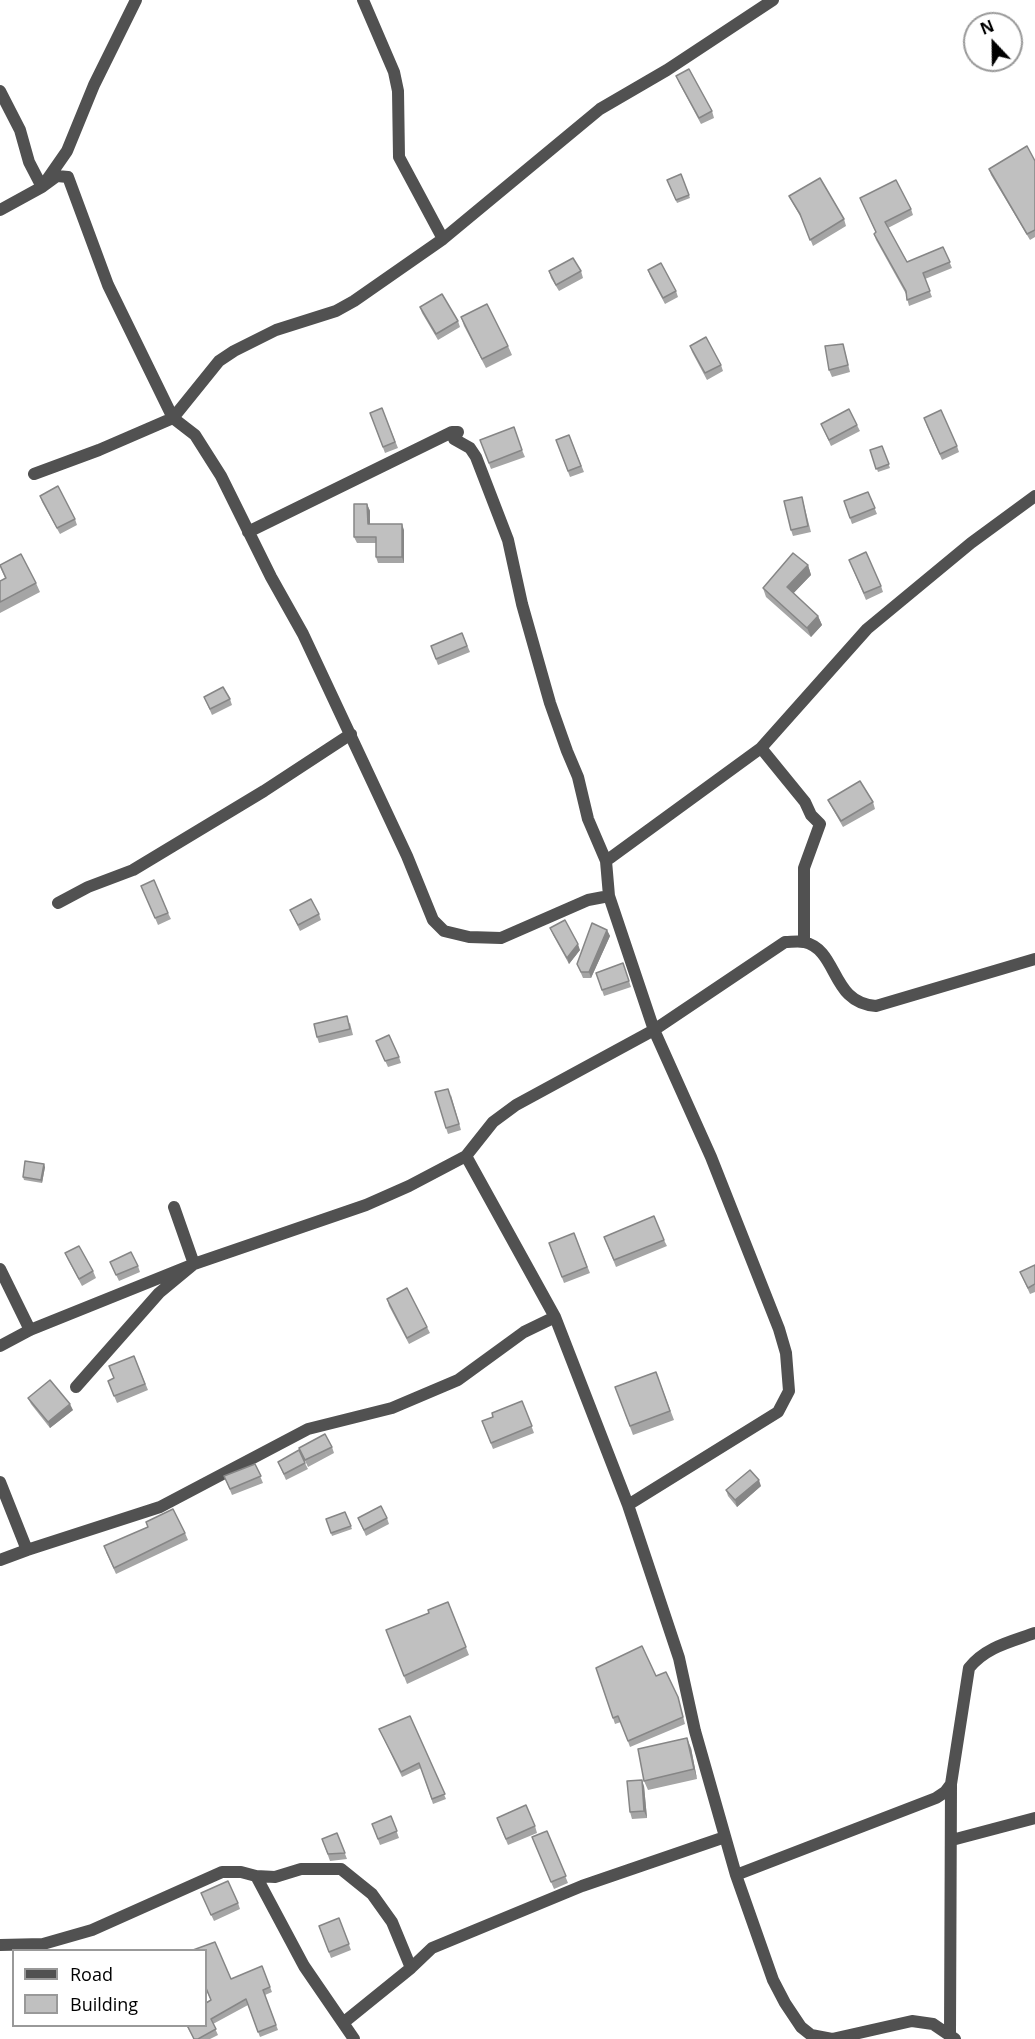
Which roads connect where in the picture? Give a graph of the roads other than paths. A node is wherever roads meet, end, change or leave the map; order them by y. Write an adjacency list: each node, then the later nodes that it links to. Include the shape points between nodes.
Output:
1 (136, 0): 5 (street, via 67,151)
2 (363, 0): 7 (street, via 394,72 399,157)
3 (773, 0): 7 (street, via 600,109)
4 (0, 91): 5 (street)
5 (42, 187): 6 (street); 8 (street, via 57,176 68,177 108,285)
6 (0, 210)
7 (442, 239): 8 (street, via 336,311 276,330 234,351 219,361)
8 (173, 418): 9 (street); 11 (street, via 195,435)
9 (34, 474)
10 (1035, 497): 13 (street, via 971,543 867,629)
11 (248, 532): 12 (street); 14 (street, via 458,432 454,439 471,448 476,457 508,540 550,703)
12 (351, 734): 15 (street, via 433,920 444,931 501,938 588,900); 16 (street, via 133,870)
13 (761, 748): 14 (street); 17 (street, via 819,824 804,868)
14 (606, 861): 15 (street)
15 (609, 896): 19 (street)
16 (58, 903)
17 (804, 942): 18 (street, via 820,950 855,1001 876,1006); 19 (street, via 785,942)
18 (1035, 959)
19 (654, 1030): 20 (street, via 505,1113); 29 (street, via 711,1157 778,1329 786,1353 789,1391 778,1412)
20 (466, 1156): 22 (street, via 366,1205); 24 (street)
21 (174, 1207): 22 (street)
22 (194, 1264): 25 (street); 27 (street, via 159,1293)
23 (0, 1269): 25 (street)
24 (555, 1317): 29 (street); 30 (street, via 525,1332 458,1380 392,1407 308,1430 160,1507)
25 (30, 1330): 26 (street)
26 (0, 1346)
27 (76, 1387)
28 (0, 1482): 30 (street)
29 (628, 1505): 35 (street, via 679,1658)
30 (27, 1550): 31 (street)
31 (0, 1560)
32 (1035, 1633): 33 (street, via 989,1649 969,1668)
33 (951, 1784): 36 (street); 37 (street, via 936,1798)
34 (1035, 1818): 36 (street)
35 (725, 1837): 37 (street); 40 (street, via 582,1886 432,1948)
36 (952, 1840): 42 (street)
37 (736, 1875): 42 (street, via 773,1980 801,2027 811,2035 832,2039 912,2021 933,2025)
38 (256, 1876): 39 (street, via 222,1872 92,1930 43,1944); 40 (street, via 275,1877 301,1869 341,1869 372,1894 392,1922); 41 (street, via 304,1966)
39 (0, 1945)
40 (411, 1968): 41 (street)
41 (343, 2023): 43 (street)
42 (953, 2037)
43 (354, 2039)

